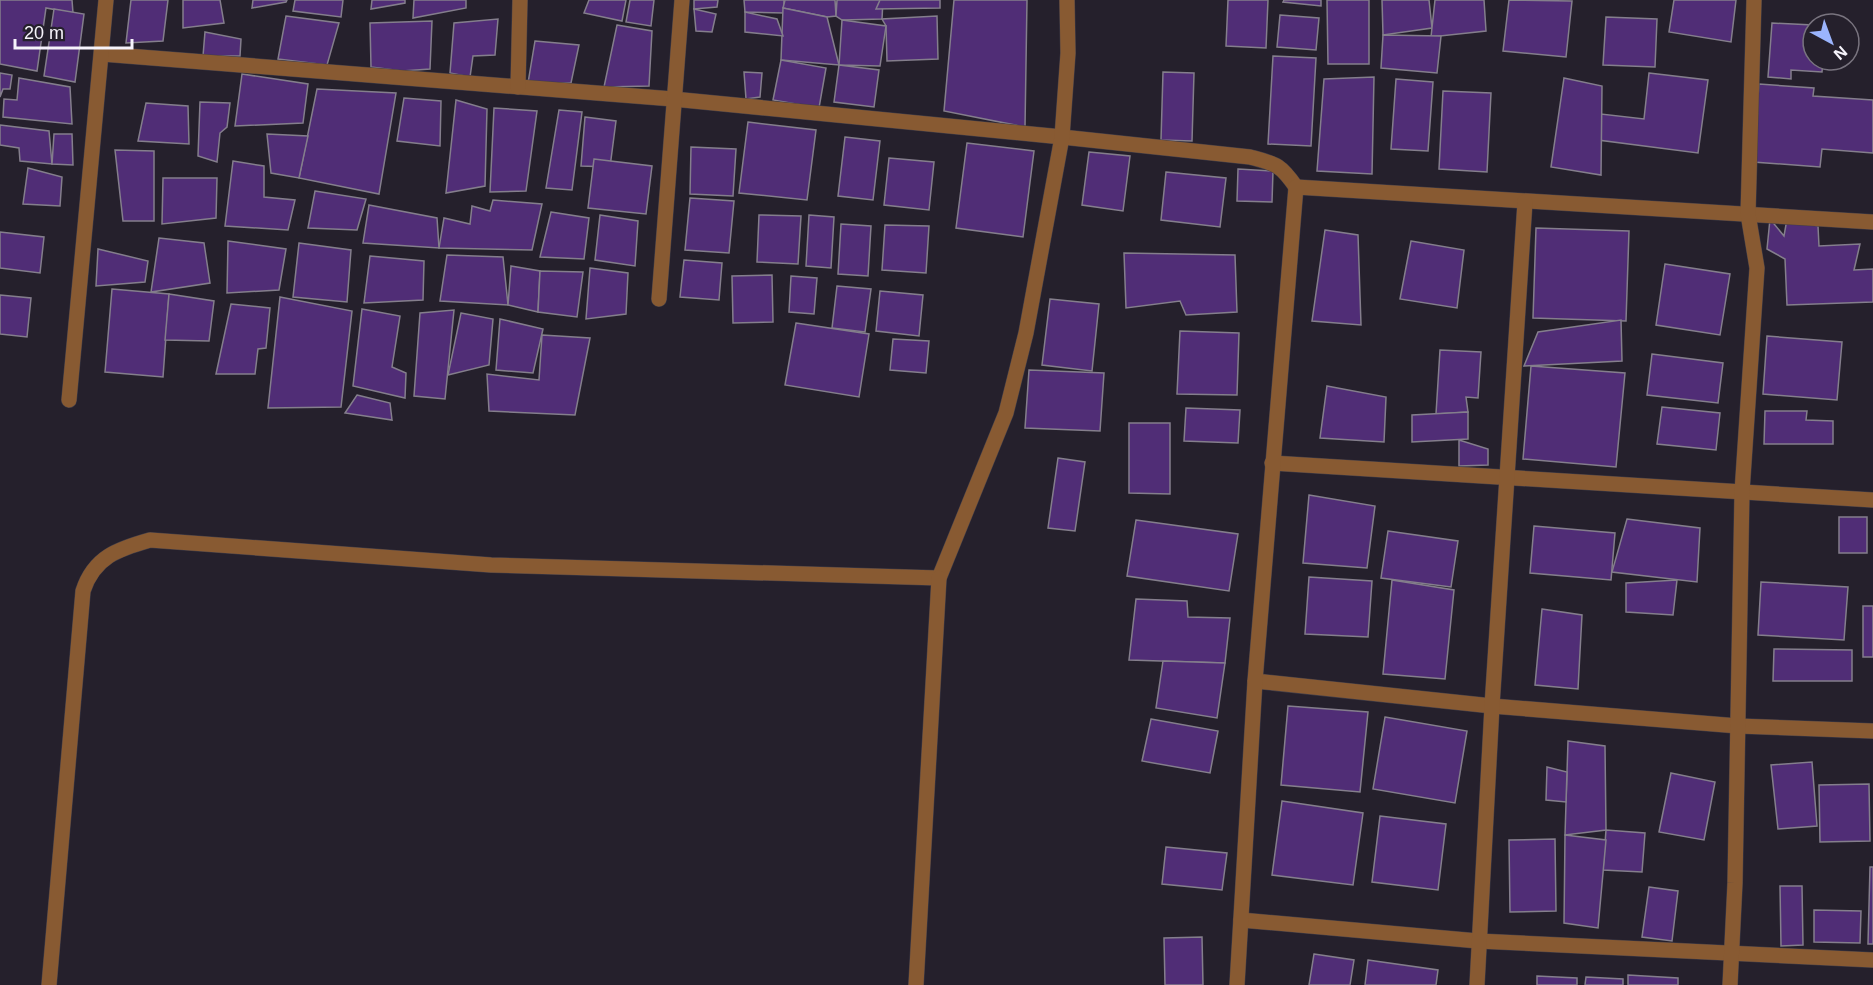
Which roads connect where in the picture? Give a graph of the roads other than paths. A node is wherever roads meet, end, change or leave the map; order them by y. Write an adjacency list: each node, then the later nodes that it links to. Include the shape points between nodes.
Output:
1 (106, 0): 6 (street)
2 (520, 0): 7 (street)
3 (682, 0): 8 (street)
4 (1067, 0): 9 (street)
5 (1754, 0): 12 (street)
6 (102, 54): 7 (street); 15 (street)
7 (518, 87): 8 (street)
8 (673, 99): 9 (street); 14 (street)
9 (1062, 136): 10 (street, via 1250,157 1284,170); 20 (street, via 1026,333 1006,413)
10 (1296, 187): 11 (street); 16 (street)
11 (1525, 202): 12 (street); 17 (street)
12 (1748, 214): 13 (street); 18 (street, via 1757,268)
13 (1873, 222)
14 (659, 299)
15 (69, 400)
16 (1272, 463): 17 (street); 21 (street)
17 (1508, 478): 18 (street); 22 (street)
18 (1743, 492): 19 (street); 23 (street)
19 (1873, 500)
20 (939, 578): 29 (street, via 491,565 150,540 126,547 94,568 83,591); 30 (street)
21 (1255, 681): 22 (street); 25 (street)
22 (1492, 706): 23 (street); 26 (street)
23 (1737, 726): 24 (street); 27 (street)
24 (1873, 731)
25 (1241, 920): 26 (street); 31 (street)
26 (1478, 941): 27 (street); 32 (street)
27 (1731, 952): 28 (street); 33 (street)
28 (1873, 960)
29 (49, 985)
30 (916, 985)
31 (1237, 985)
32 (1477, 985)
33 (1730, 985)

